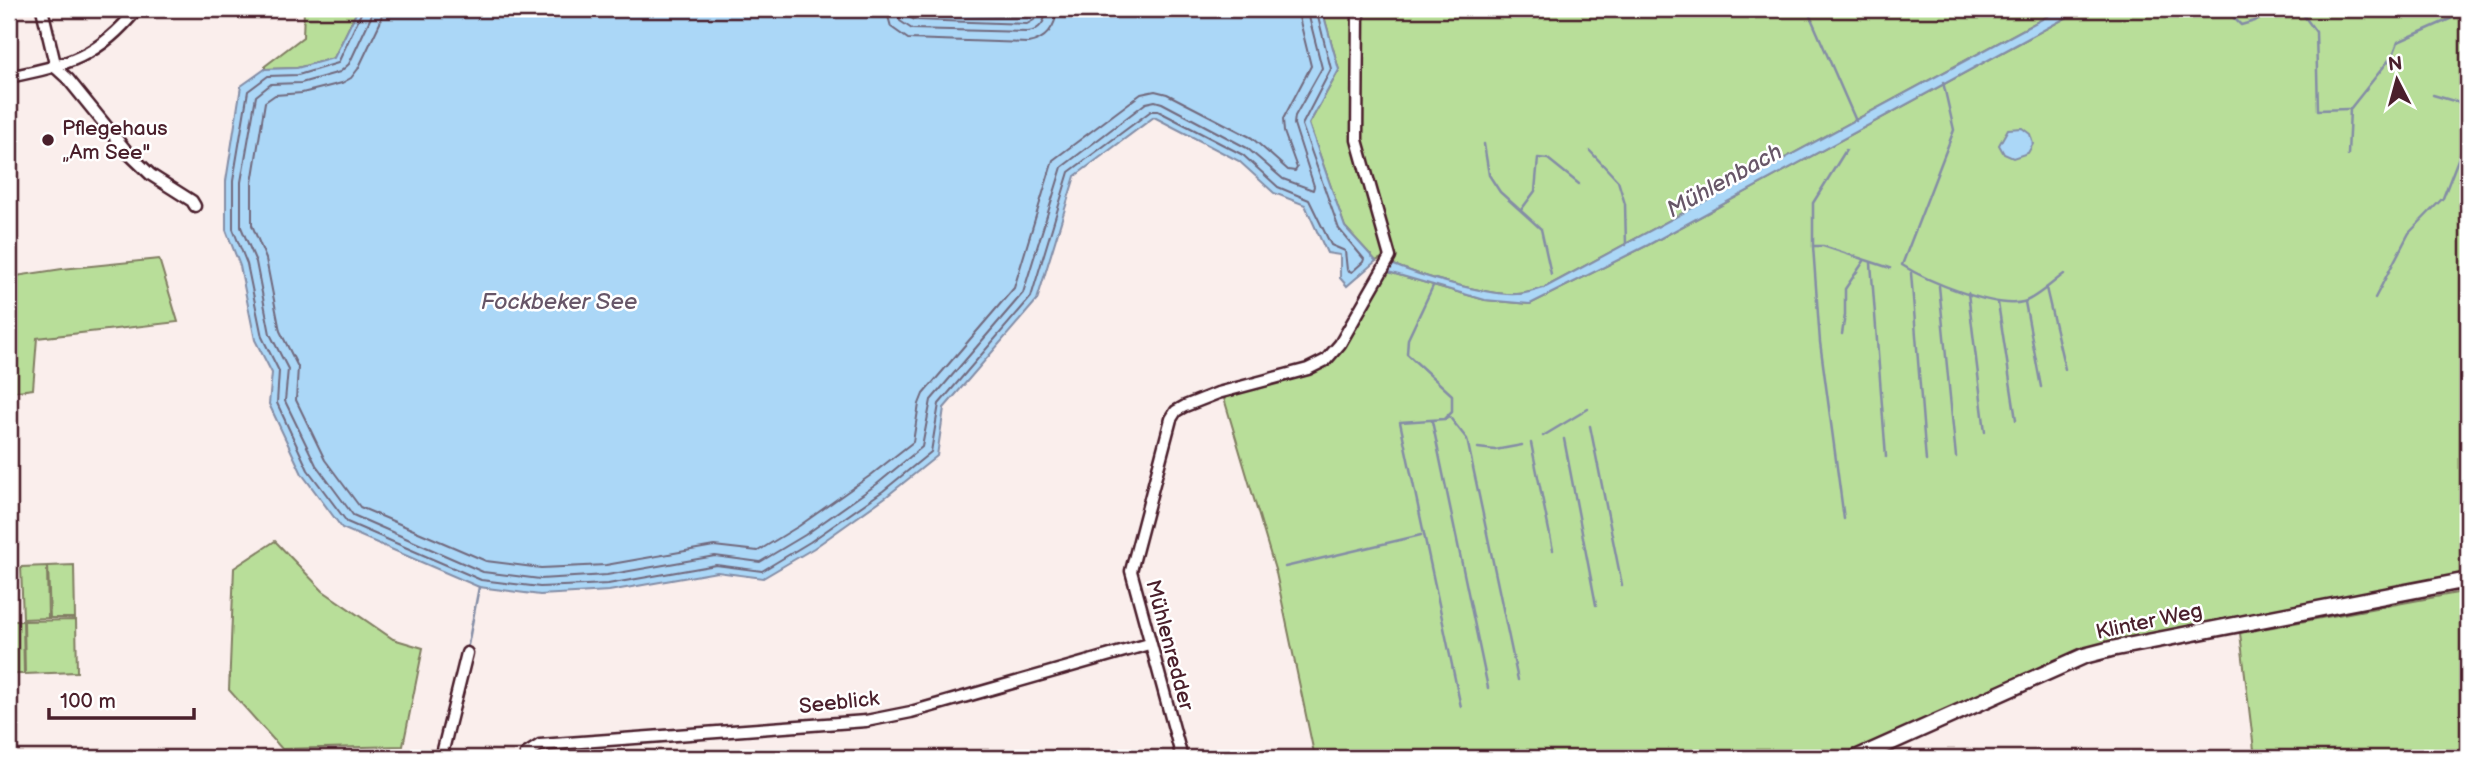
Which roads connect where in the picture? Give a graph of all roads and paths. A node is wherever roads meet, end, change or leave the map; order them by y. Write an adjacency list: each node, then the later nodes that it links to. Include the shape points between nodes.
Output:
1 (42, 9): 4 (street)
2 (137, 9): 4 (street, via 115,34)
3 (1358, 9): 8 (street, Mühlenredder, via 1357,140 1390,257 1326,360 1218,393 1185,406 1171,419 1130,571)
4 (56, 68): 5 (street); 6 (street, via 150,175)
5 (9, 77)
6 (195, 206)
7 (2468, 580): 13 (street, Klinter Weg, via 2084,656)
8 (1149, 644): 10 (street, Seeblick, via 866,721 540,745); 12 (street, Mühlenredder)
9 (467, 653): 11 (street)
10 (526, 754)
11 (441, 758)
12 (1182, 758)
13 (1856, 758)

